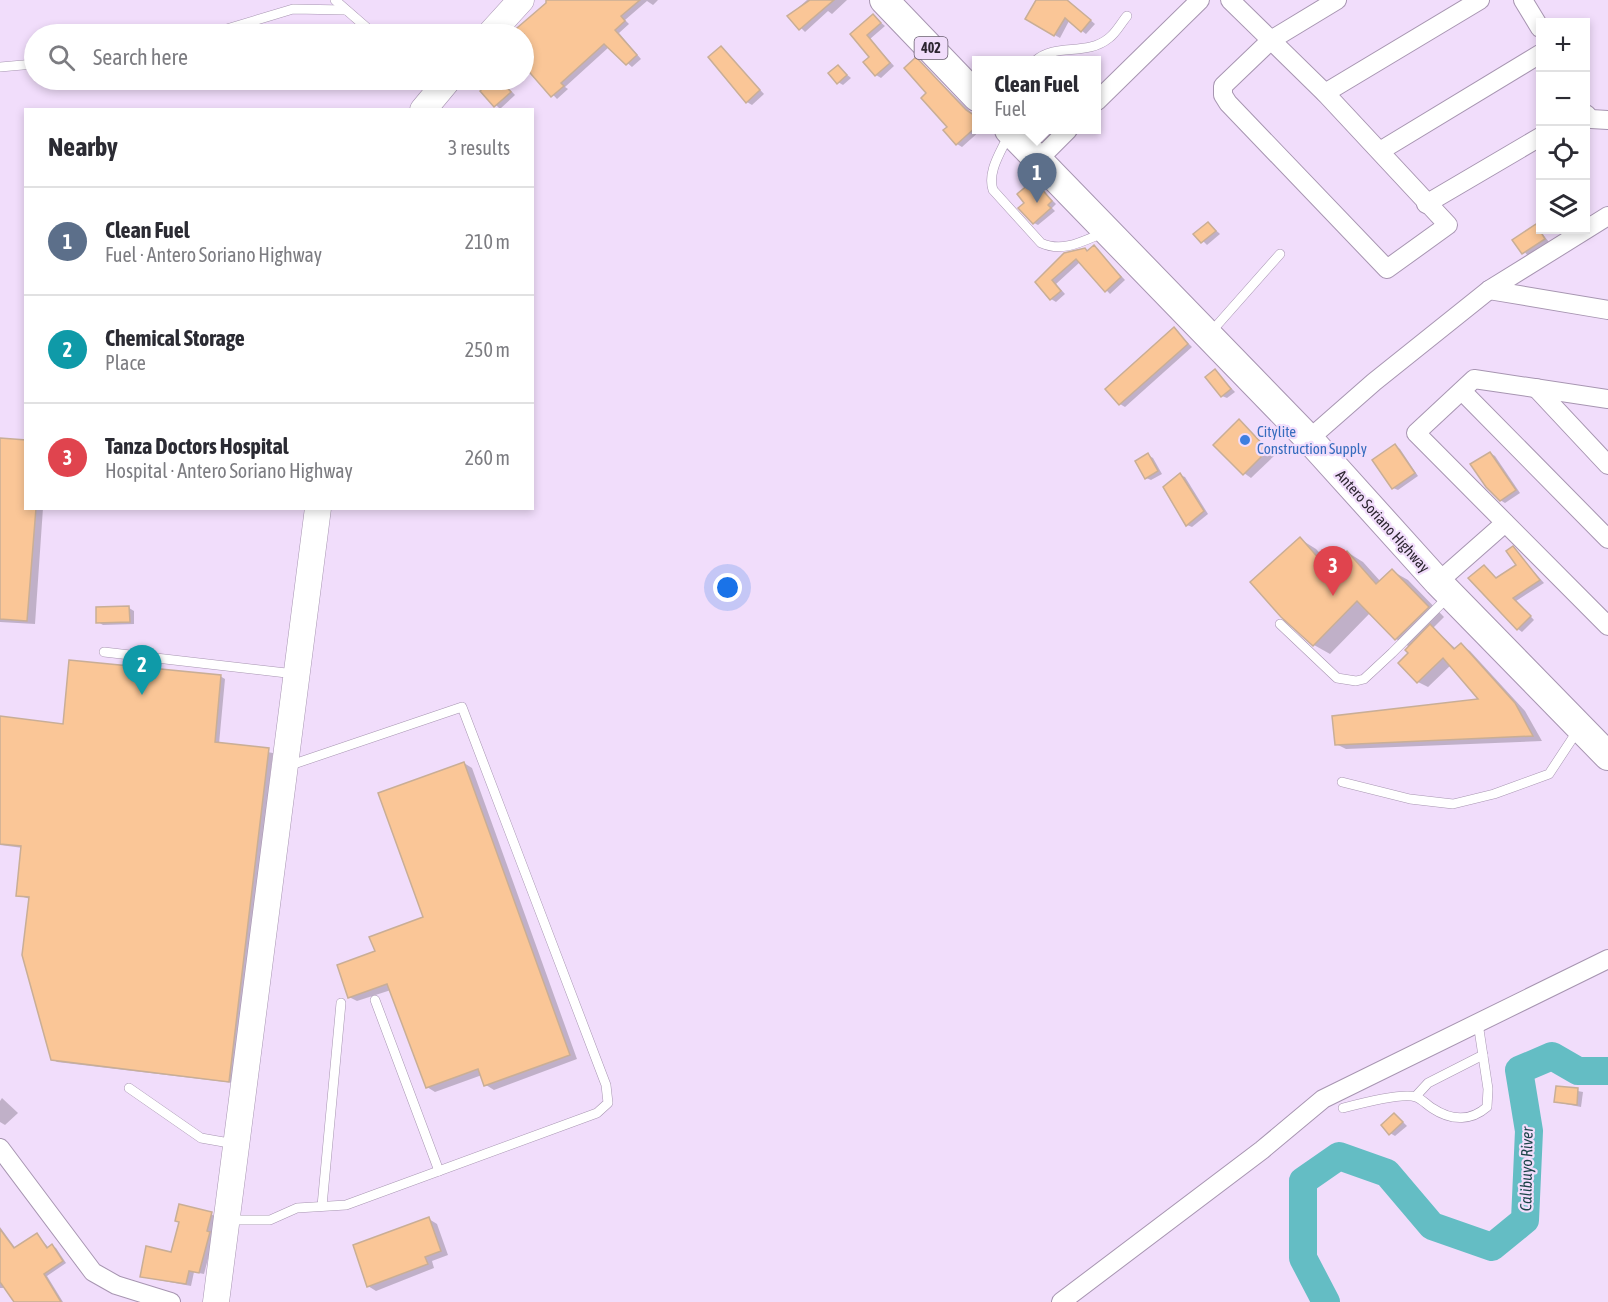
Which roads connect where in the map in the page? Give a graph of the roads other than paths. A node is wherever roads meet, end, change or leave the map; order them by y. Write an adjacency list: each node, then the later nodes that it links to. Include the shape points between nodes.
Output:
1 (335, 0): 9 (lane)
2 (521, 0): 14 (street)
3 (884, 0): 21 (main road, 402)
4 (1200, 0): 23 (street)
5 (1230, 0): 15 (street)
6 (1337, 0): 15 (street)
7 (1480, 0): 22 (street)
8 (1523, 0): 11 (street)
9 (345, 10): 12 (lane, via 293,9); 13 (lane)
10 (1127, 16): 16 (lane, via 1110,38 1092,48 1056,50)
11 (1536, 21)
12 (243, 24)
13 (362, 24)
14 (499, 24)
15 (1271, 40): 22 (street); 33 (street, via 1223,86 1223,95 1387,269 1448,225)
16 (1043, 56)
17 (1536, 56): 31 (street)
18 (24, 65): 19 (lane)
19 (0, 67)
20 (440, 90): 24 (street)
21 (972, 92)
22 (1325, 93): 31 (street)
23 (1101, 97)
24 (425, 108)
25 (1590, 118): 26 (street)
26 (1608, 120)
27 (1008, 134): 35 (lane, via 990,180 998,197 1041,243 1065,248)
28 (1014, 134): 32 (main road, Antero Soriano Highway)
29 (1063, 134): 32 (street)
30 (1536, 139): 33 (street)
31 (1380, 151): 33 (street)
32 (1038, 160): 35 (main road, Antero Soriano Highway)
33 (1426, 204)
34 (1608, 216): 37 (street)
35 (1107, 232): 39 (main road, Antero Soriano Highway)
36 (1280, 254): 39 (lane)
37 (1489, 290): 38 (street); 43 (street)
38 (1608, 310)
39 (1207, 336): 43 (main road, Antero Soriano Highway)
40 (1536, 388): 41 (street, via 1474,379); 42 (street); 44 (street)
41 (1462, 391): 46 (street, via 1416,433); 47 (street)
42 (1608, 399)
43 (1309, 439): 48 (main road, Antero Soriano Highway)
44 (1608, 465)
45 (318, 510): 52 (street)
46 (1505, 523): 48 (street); 50 (street)
47 (1608, 539)
48 (1444, 588): 49 (lane, via 1392,653 1364,679 1356,681 1337,678); 53 (main road, Antero Soriano Highway)
49 (1280, 624)
50 (1608, 626)
51 (104, 652): 52 (lane)
52 (295, 674): 55 (street)
53 (1579, 728): 54 (main road, Antero Soriano Highway); 56 (lane, via 1549,774 1484,797 1453,804 1410,799)
54 (1608, 756)
55 (285, 767): 65 (street); 67 (lane, via 462,707 547,929 606,1085 608,1103 597,1113)
56 (1342, 782)
57 (1608, 958): 60 (street)
58 (375, 1000): 67 (lane)
59 (340, 1004): 68 (lane)
60 (1478, 1023): 61 (lane); 73 (street, via 1323,1099)
61 (1483, 1055): 63 (lane, via 1428,1083); 63 (lane, via 1487,1107 1478,1115 1447,1116)
62 (129, 1088): 65 (lane, via 201,1138)
63 (1416, 1096): 64 (lane)
64 (1343, 1108)
65 (237, 1144): 69 (street)
66 (0, 1148): 70 (street)
67 (439, 1171): 68 (lane, via 346,1205)
68 (322, 1206): 69 (lane, via 297,1209 270,1220)
69 (228, 1220): 72 (street)
70 (112, 1294): 71 (street)
71 (171, 1302)
72 (216, 1302)
73 (1061, 1302)

